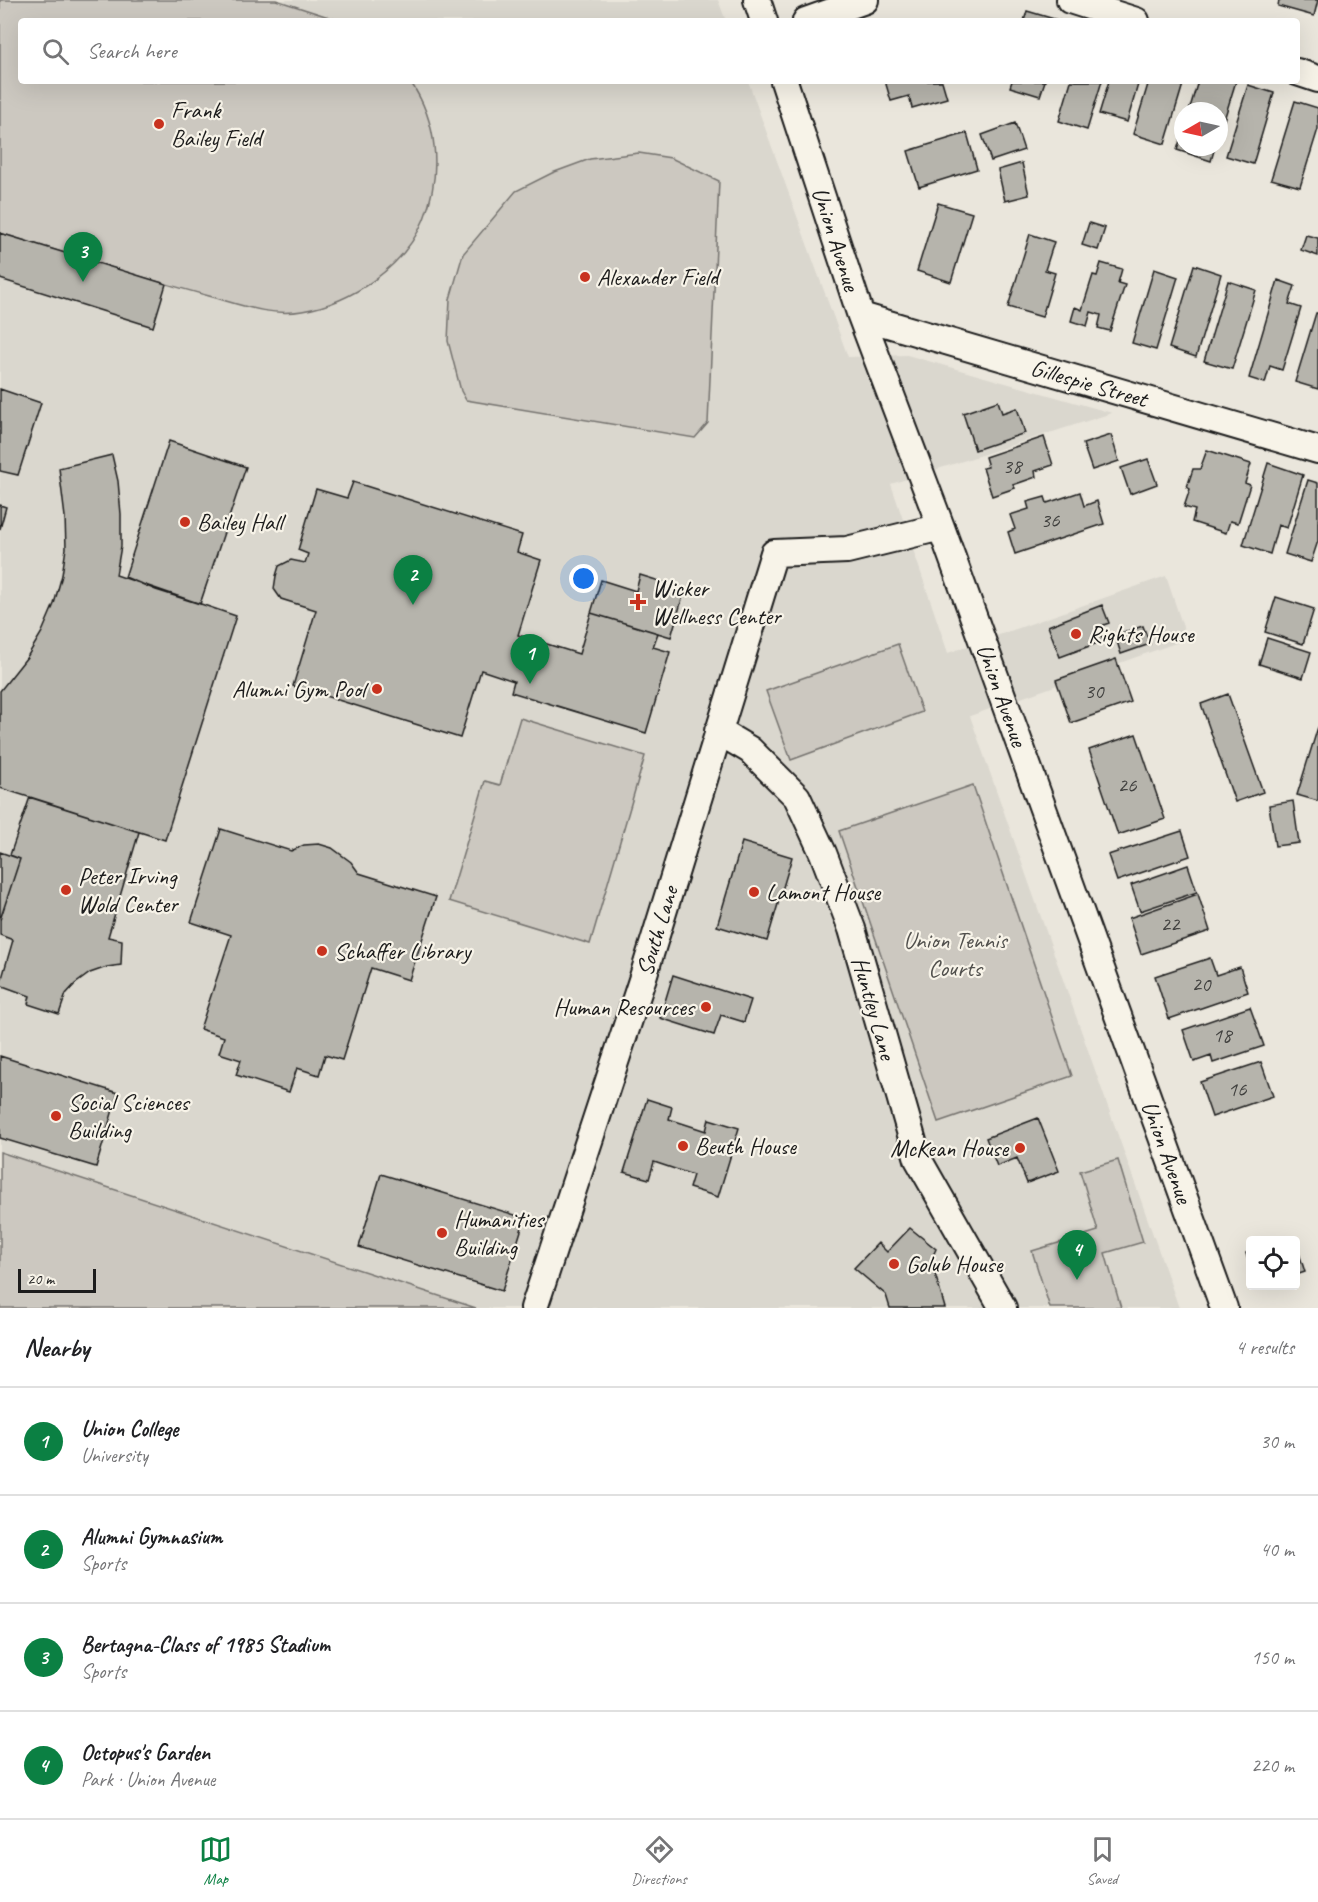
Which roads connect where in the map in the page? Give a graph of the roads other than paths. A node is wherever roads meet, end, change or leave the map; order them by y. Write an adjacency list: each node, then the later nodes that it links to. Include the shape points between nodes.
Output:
1 (757, 0): 4 (street)
2 (865, 0): 5 (street)
3 (1070, 0): 6 (street)
4 (763, 18)
5 (814, 18)
6 (1127, 18)
7 (1300, 73): 8 (street)
8 (1318, 79)
9 (785, 84): 10 (street, Union Avenue)
10 (861, 316): 11 (street, Gillespie Street); 12 (street, Union Avenue)
11 (1318, 450)
12 (940, 527): 13 (street, South Lane, via 847,550 774,553); 16 (street, Union Avenue)
13 (718, 731): 14 (street, South Lane); 15 (street, Huntley Lane, via 750,750 797,797 852,929 918,1159)
14 (534, 1308)
15 (1003, 1308)
16 (1224, 1308)

